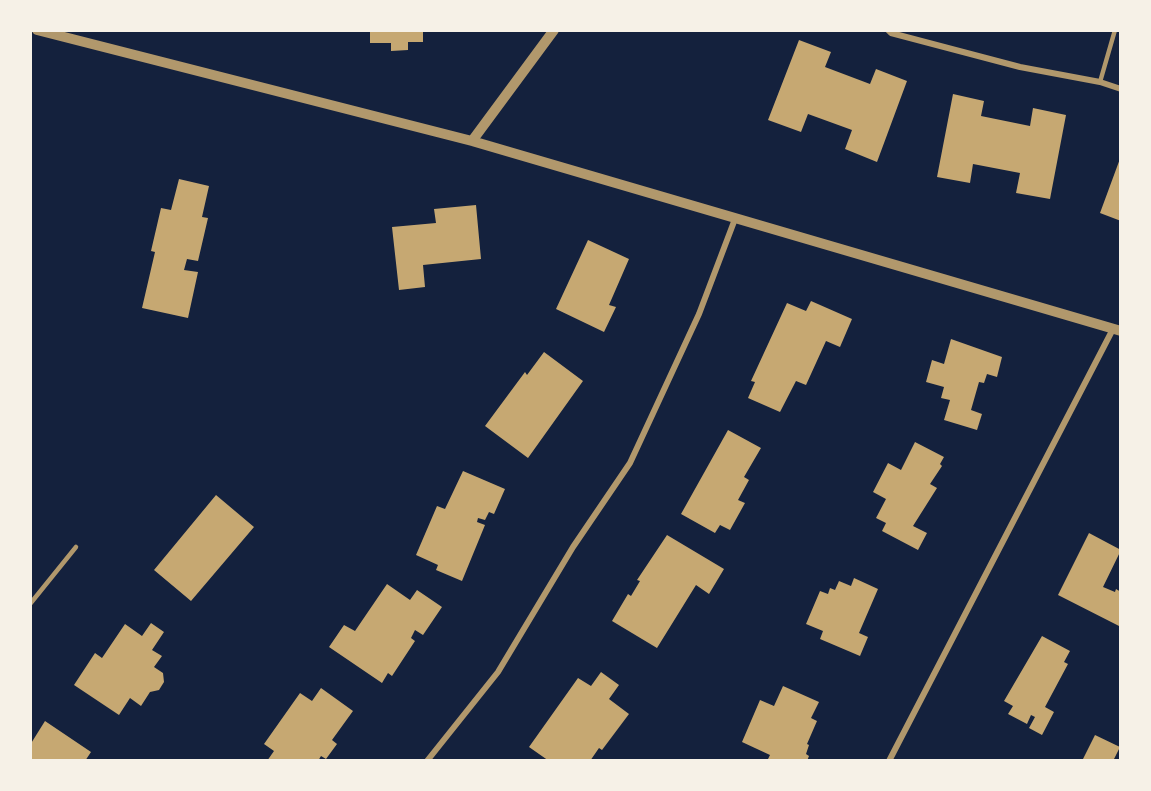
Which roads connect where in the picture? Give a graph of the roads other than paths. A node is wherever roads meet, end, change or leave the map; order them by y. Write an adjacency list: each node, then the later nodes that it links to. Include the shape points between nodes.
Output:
1 (37, 30): 7 (street)
2 (554, 30): 7 (street)
3 (888, 30): 5 (street, via 1020,67)
4 (1115, 30): 5 (lane)
5 (1100, 82): 6 (street)
6 (1121, 89)
7 (472, 141): 8 (street)
8 (735, 219): 9 (street); 12 (street, via 699,315 630,463 573,547 498,672)
9 (1117, 330): 13 (street)
10 (76, 547): 11 (lane)
11 (30, 604)
12 (427, 761)
13 (889, 761)

